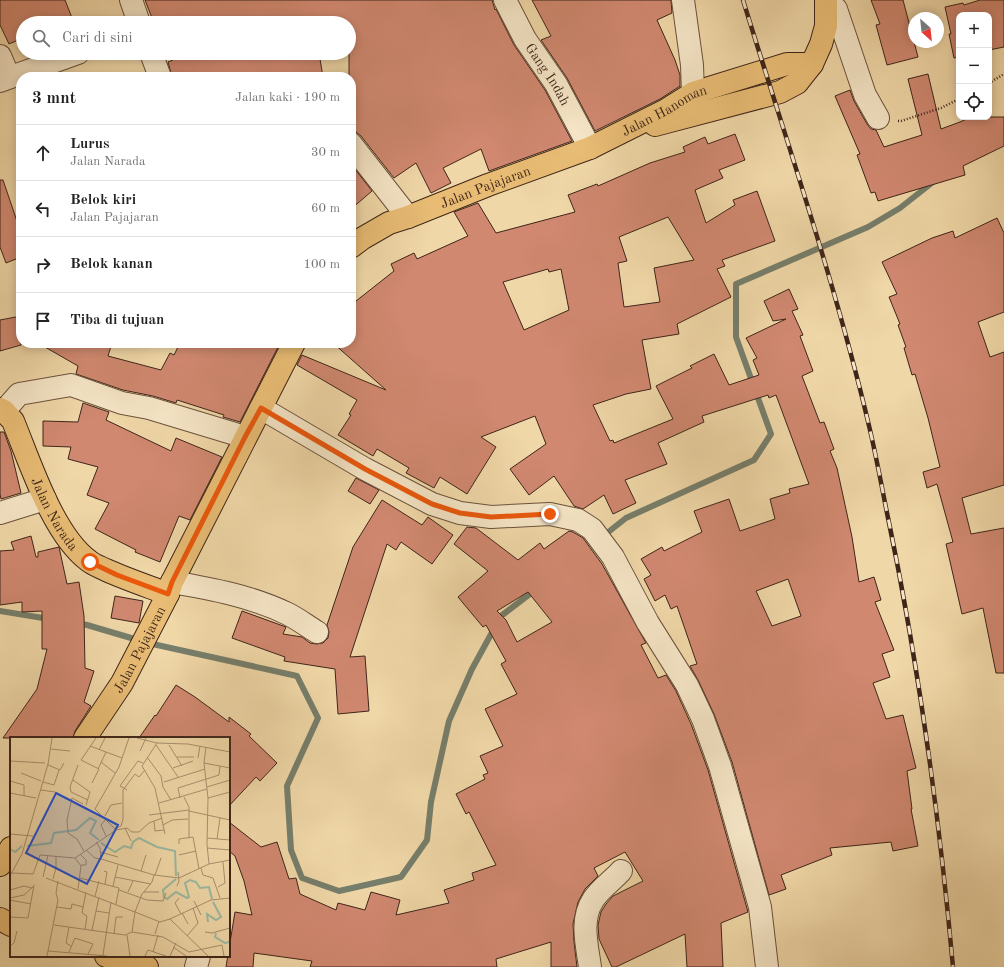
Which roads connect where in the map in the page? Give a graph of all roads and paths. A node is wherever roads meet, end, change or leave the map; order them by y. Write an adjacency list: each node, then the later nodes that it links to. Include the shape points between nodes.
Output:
1 (130, 0): 5 (street)
2 (505, 0): 19 (street, Gang Indah, via 525,39 556,84)
3 (683, 0): 16 (street)
4 (826, 0): 16 (main road, Jalan Hanoman, via 826,26 812,64 787,64); 17 (street, via 836,9 865,95)
5 (136, 16)
6 (0, 56): 13 (street)
7 (58, 60): 9 (street)
8 (154, 60): 10 (street)
9 (24, 72)
10 (158, 72)
11 (1004, 74): 14 (path)
12 (16, 75): 13 (street)
13 (4, 79)
14 (992, 81)
15 (956, 100): 17 (path, via 901,121)
16 (696, 104): 18 (main road, Jalan Hanoman, via 666,110)
17 (878, 118)
18 (622, 132): 19 (main road, Jalan Pajajaran)
19 (590, 148): 21 (main road, Jalan Pajajaran, via 488,185)
20 (356, 150): 21 (street)
21 (408, 218): 22 (main road, Jalan Pajajaran, via 389,223)
22 (356, 243)
23 (291, 348): 24 (main road, Jalan Pajajaran)
24 (261, 408): 26 (main road, Jalan Pajajaran); 40 (street, via 365,469 432,504 460,513 491,517 550,514 578,520 592,528 613,557 648,623 687,685 708,732 760,907)
25 (2, 410): 26 (street, via 19,394 71,385 122,403 150,408); 27 (main road, Jalan Narada, via 13,421)
26 (245, 437): 29 (main road, Jalan Pajajaran)
27 (45, 499): 28 (street); 29 (main road, Jalan Narada, via 73,547 90,562 117,575)
28 (0, 513)
29 (170, 588): 30 (street, via 219,590 289,615); 31 (main road, Jalan Pajajaran, via 122,683)
30 (317, 632)
31 (86, 737)
32 (621, 871): 39 (street, via 593,900 586,914)
33 (0, 919): 34 (main road)
34 (10, 924)
35 (110, 957): 37 (main road)
36 (199, 957): 38 (street)
37 (147, 967)
38 (196, 967)
39 (590, 967)
40 (767, 967)

